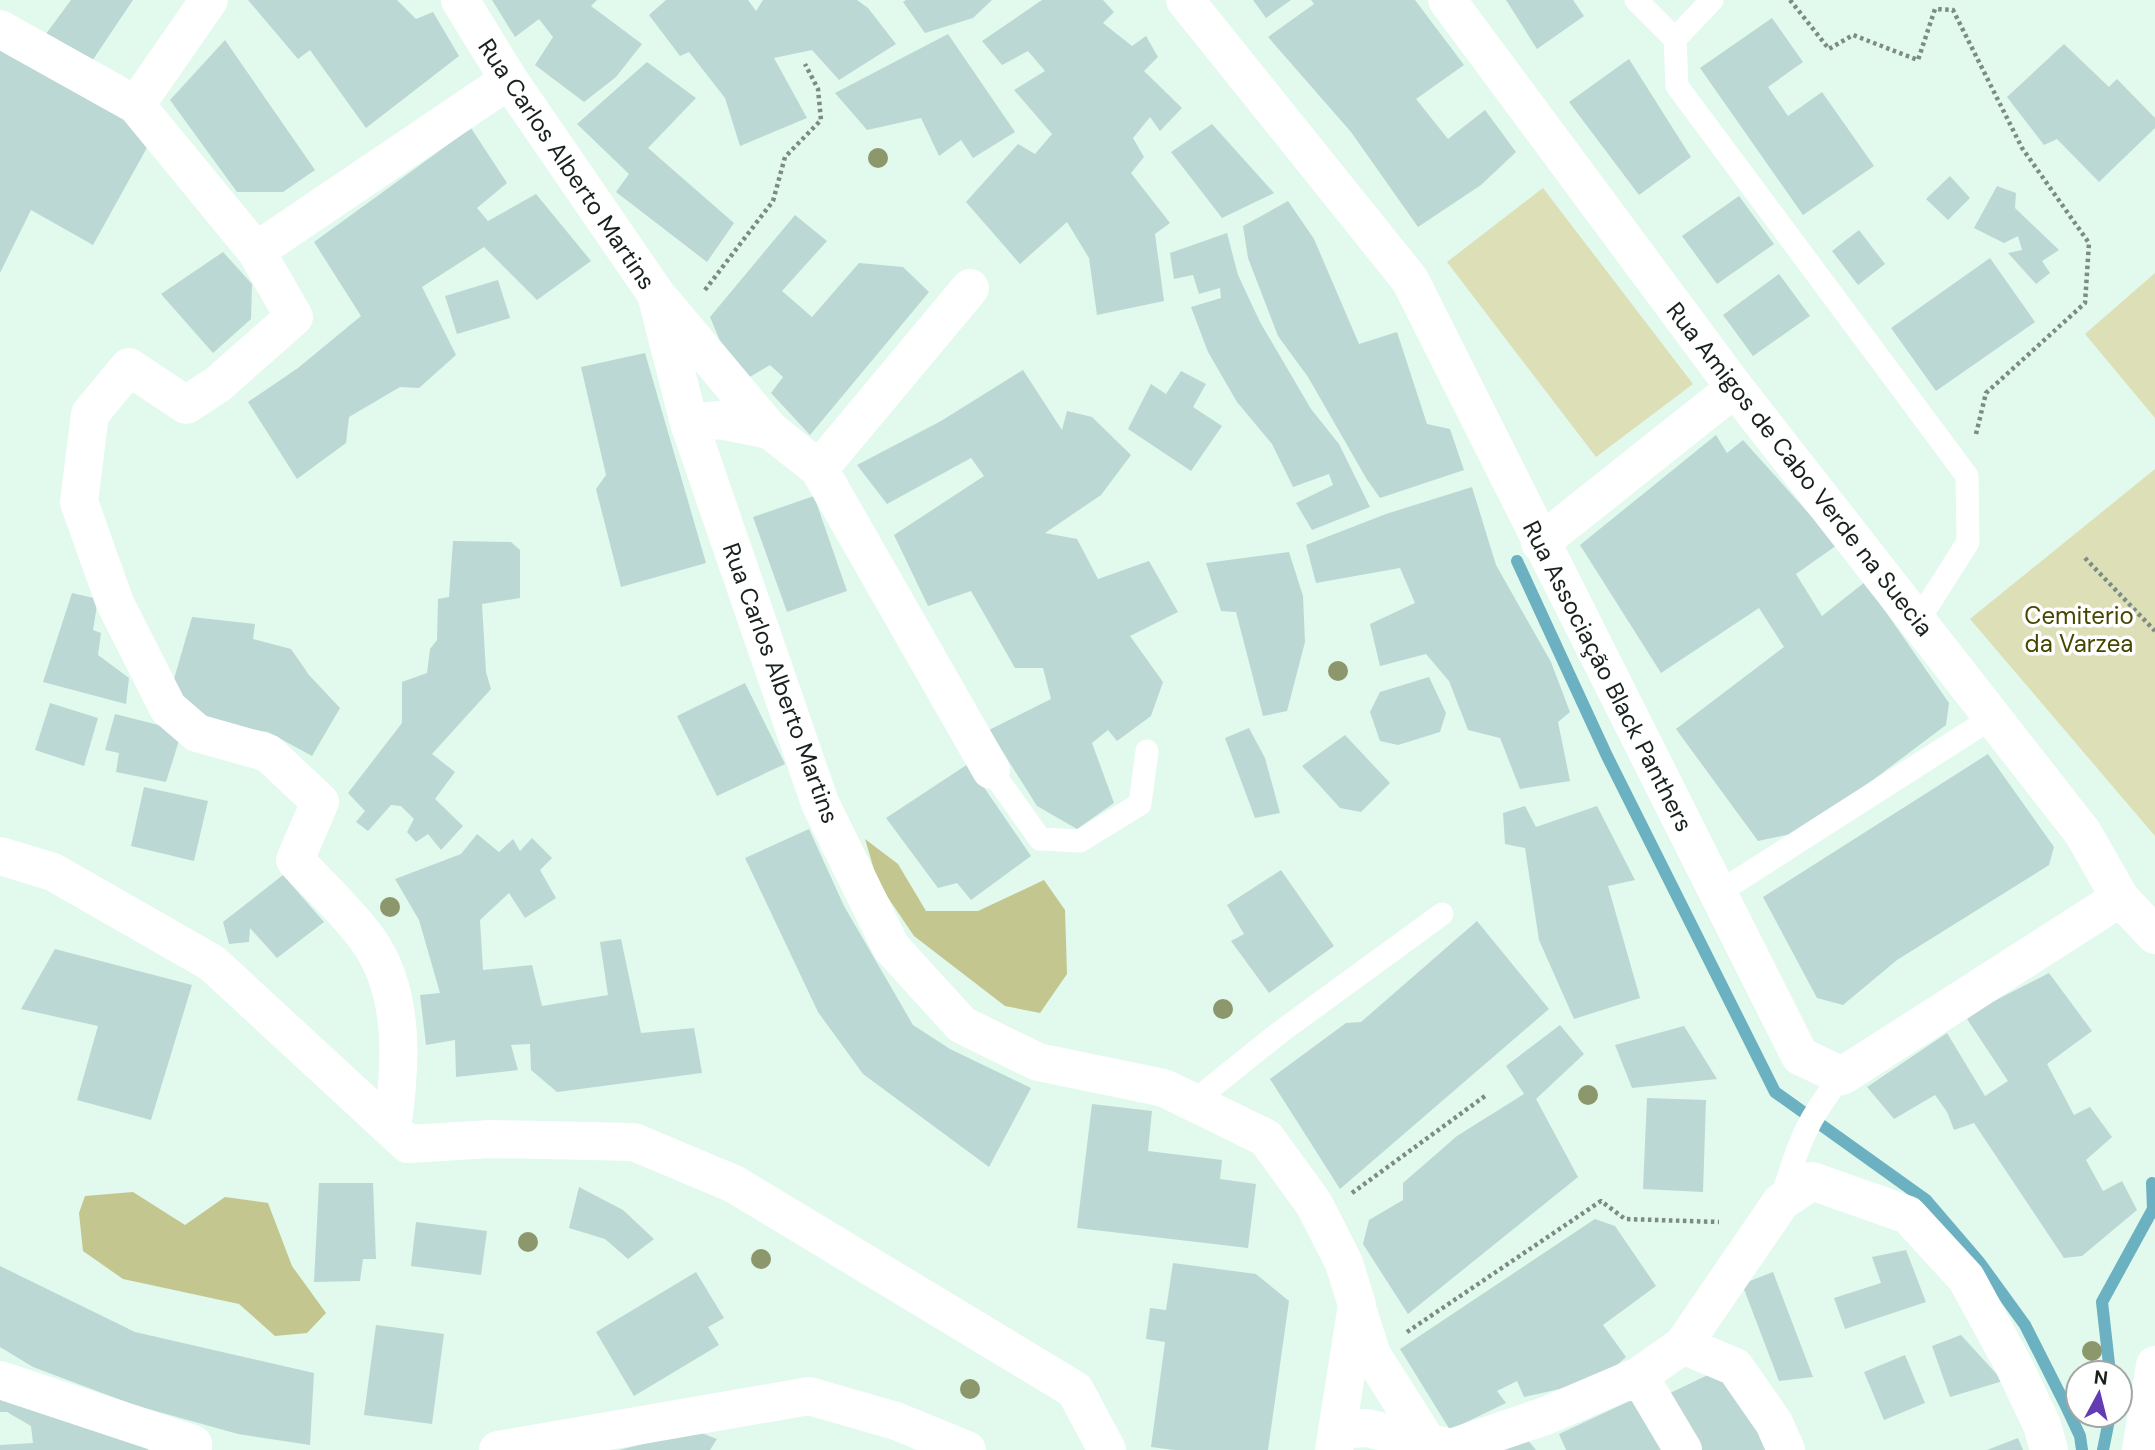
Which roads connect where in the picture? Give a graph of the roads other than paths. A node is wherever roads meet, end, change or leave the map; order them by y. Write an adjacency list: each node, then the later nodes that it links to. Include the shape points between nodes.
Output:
1 (209, 0): 10 (street)
2 (460, 0): 9 (street, Rua Carlos Alberto Martins)
3 (1185, 0): 18 (street, Rua Associação Black Panthers, via 1410,280)
4 (1447, 0): 14 (street, Rua Amigos de Cabo Verde na Suecia)
5 (1636, 0): 8 (lane)
6 (1712, 0): 8 (lane)
7 (0, 30): 10 (street)
8 (1675, 40): 19 (lane, via 1677,86 1967,476 1968,542)
9 (509, 80): 11 (street); 13 (street, Rua Carlos Alberto Martins)
10 (136, 105): 11 (street)
11 (256, 251): 30 (street, via 294,317 218,384 186,405 129,367 90,414 79,502 115,603 168,708 197,733 268,753 320,803 295,860 369,941 394,998 398,1082)
12 (970, 288): 17 (street)
13 (668, 307): 15 (street, Rua Carlos Alberto Martins); 16 (street)
14 (1735, 388): 18 (street); 19 (street, Rua Amigos de Cabo Verde na Suecia)
15 (689, 423): 16 (street, via 720,420); 29 (street, Rua Carlos Alberto Martins, via 820,803 891,947 962,1025 1038,1062 1164,1088)
16 (770, 429): 17 (street)
17 (819, 469): 22 (street)
18 (1540, 543): 24 (street, Rua Associação Black Panthers)
19 (1918, 621): 20 (street, Rua Amigos de Cabo Verde na Suecia)
20 (1993, 717): 24 (lane); 25 (street, Rua Amigos de Cabo Verde na Suecia, via 2083,833)
21 (1147, 751): 22 (lane, via 1140,804 1080,841 1040,839)
22 (991, 770)
23 (0, 856): 30 (street, via 53,872 212,963)
24 (1718, 893): 28 (street, Rua Associação Black Panthers, via 1800,1056)
25 (2120, 898): 27 (street, Rua Amigos de Cabo Verde na Suecia); 28 (street)
26 (1442, 914): 29 (lane)
27 (2155, 934)
28 (1833, 1088): 31 (lane, via 1801,1135)
29 (1193, 1102): 32 (street, Rua Carlos Alberto Martins, via 1266,1139 1320,1217 1344,1262)
30 (391, 1128): 42 (street, via 408,1144 491,1139 634,1142 734,1184 1074,1390)
31 (1773, 1212): 33 (street); 45 (street, via 1812,1181 1908,1215 1966,1278 2014,1366)
32 (1357, 1305): 37 (street, Rua Carlos Alberto Martins); 38 (street, via 1372,1355)
33 (1683, 1345): 35 (street); 44 (street, via 1735,1367 1774,1423)
34 (2155, 1365): 46 (street)
35 (1639, 1376): 38 (street, via 1545,1416 1451,1448); 43 (street)
36 (0, 1380): 39 (street)
37 (1335, 1440): 38 (street, via 1367,1427)
38 (1427, 1441)
39 (197, 1448)
40 (498, 1450): 41 (street, via 809,1396 896,1421)
41 (967, 1450)
42 (1107, 1450)
43 (1683, 1450)
44 (1786, 1450)
45 (2049, 1450)
46 (2141, 1450)

